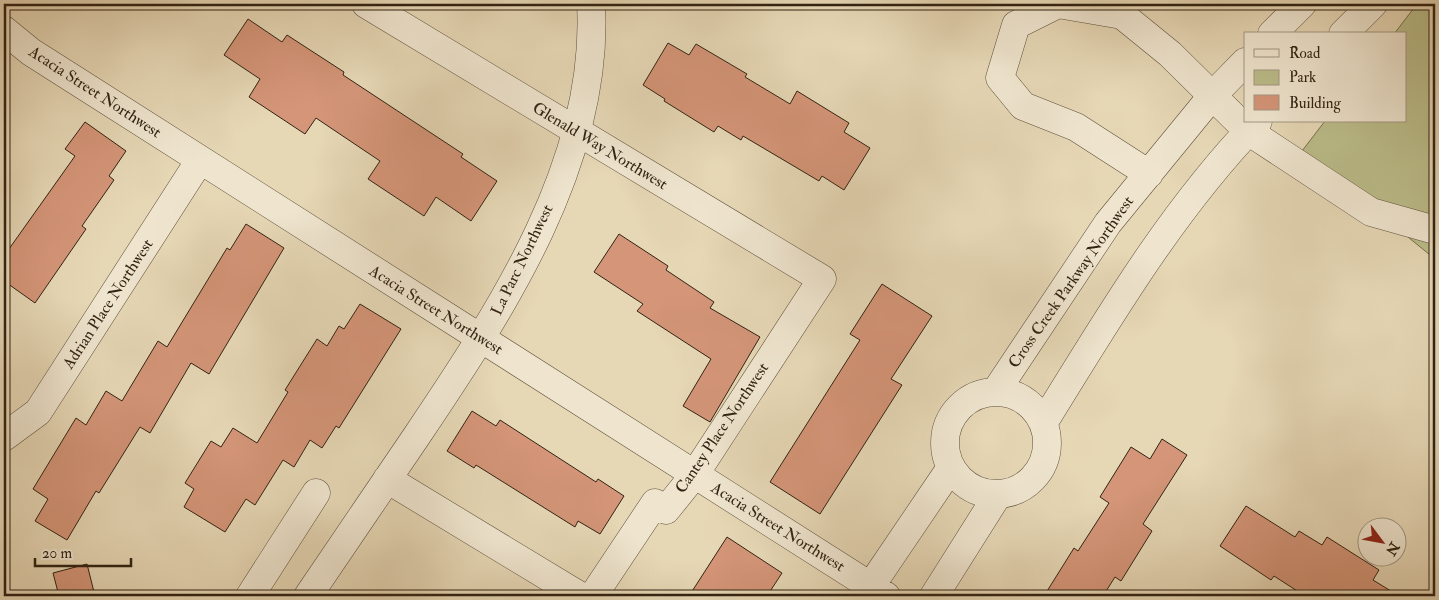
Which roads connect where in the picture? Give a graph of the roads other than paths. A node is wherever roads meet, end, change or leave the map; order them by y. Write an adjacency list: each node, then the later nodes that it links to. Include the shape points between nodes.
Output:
1 (366, 4): 12 (street, Glenald Way Northwest)
2 (591, 4): 12 (street, La Parc Northwest, via 588,69)
3 (1302, 4): 6 (street)
4 (1372, 4): 7 (street)
5 (4, 30): 13 (street, Acacia Street Northwest, via 31,52)
6 (1274, 32)
7 (1346, 32)
8 (1244, 63): 9 (street, Cross Creek Parkway Northwest)
9 (1212, 96): 10 (street); 14 (street, Cross Creek Parkway Northwest); 14 (street, via 1170,54 1122,15 1058,4 1016,25 1000,78 1022,106 1076,127)
10 (1244, 119)
11 (1253, 126): 15 (street, via 1371,212); 19 (street, via 1160,240)
12 (578, 132): 16 (street, Glenald Way Northwest, via 822,279); 17 (street, La Parc Northwest, via 539,232)
13 (200, 160): 17 (street, Acacia Street Northwest); 20 (street, Adrian Place Northwest, via 38,412)
14 (1149, 174): 18 (street, Cross Creek Parkway Northwest, via 1108,223)
15 (1435, 230)
16 (813, 292): 22 (street, Cantey Place Northwest)
17 (482, 339): 22 (street, Acacia Street Northwest); 23 (street)
18 (1002, 383): 19 (street); 21 (street, via 970,396 951,414 943,439)
19 (1048, 414): 25 (street, via 1048,447 1040,471 1021,489)
20 (4, 437)
21 (950, 469): 25 (street, via 971,490); 26 (street)
22 (695, 474): 26 (street, Acacia Street Northwest); 30 (street, Cantey Place Northwest, via 666,510 655,503)
23 (387, 479): 28 (street); 29 (street)
24 (316, 493): 27 (street)
25 (997, 496): 31 (street)
26 (874, 593)
27 (250, 596)
28 (308, 596)
29 (580, 596)
30 (593, 596)
31 (934, 596)

